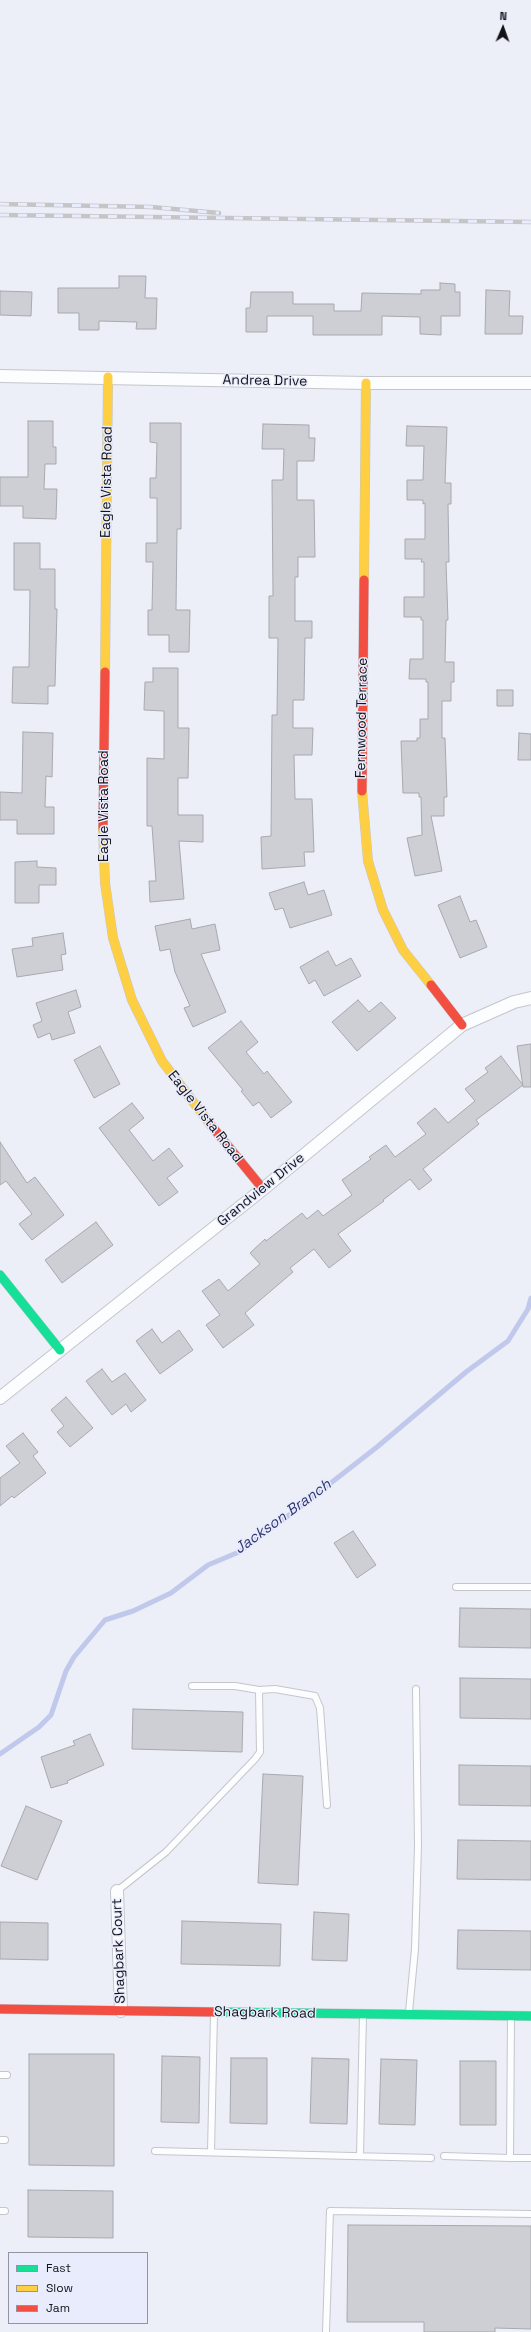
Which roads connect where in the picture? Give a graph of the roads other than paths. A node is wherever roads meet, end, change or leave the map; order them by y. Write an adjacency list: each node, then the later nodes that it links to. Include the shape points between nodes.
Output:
1 (0, 376): 2 (street, Andrea Drive)
2 (108, 377): 3 (street, Andrea Drive); 7 (street, Eagle Vista Road, via 103,815 105,883 113,938 132,1000 162,1061)
3 (366, 383): 4 (street, Andrea Drive); 6 (street, Fernwood Terrace, via 362,801 368,861 383,910 403,950)
4 (531, 383)
5 (531, 998): 6 (street, Grandview Drive, via 514,1002)
6 (462, 1025): 7 (street, Grandview Drive)
7 (263, 1189): 9 (street, Grandview Drive)
8 (0, 1275): 9 (street)
9 (60, 1350): 10 (street, Grandview Drive)
10 (0, 1398)
11 (456, 1587): 12 (lane)
12 (531, 1587)
13 (192, 1686): 15 (lane, via 235,1686)
14 (416, 1689): 22 (lane, via 418,1845 415,1949)
15 (259, 1690): 16 (lane, via 275,1689 315,1696 320,1708); 17 (lane, via 260,1752 256,1759 166,1852)
16 (327, 1805)
17 (117, 1891): 19 (street, Shagbark Court)
18 (0, 2009): 19 (street, Shagbark Road)
19 (121, 2011): 20 (street, Shagbark Road)
20 (214, 2012): 21 (street, Shagbark Road); 28 (lane)
21 (363, 2014): 22 (street, Shagbark Road); 29 (lane)
22 (409, 2014): 23 (street, Shagbark Road)
23 (511, 2016): 24 (street, Shagbark Road); 32 (lane)
24 (531, 2016)
25 (0, 2075): 26 (lane)
26 (7, 2076)
27 (155, 2151): 28 (lane)
28 (211, 2152): 29 (lane)
29 (360, 2156): 31 (lane)
30 (444, 2156): 32 (lane)
31 (431, 2158)
32 (510, 2158): 33 (lane)
33 (531, 2158)
34 (531, 2214): 35 (lane, via 330,2211)
35 (326, 2332)

